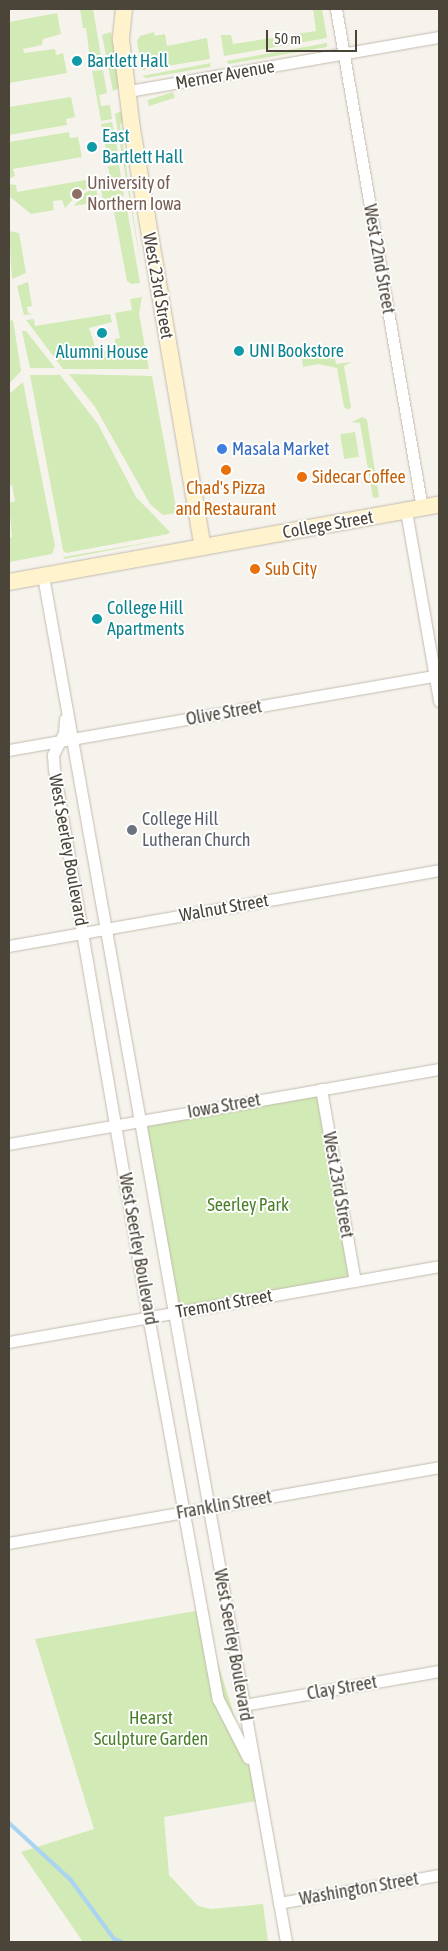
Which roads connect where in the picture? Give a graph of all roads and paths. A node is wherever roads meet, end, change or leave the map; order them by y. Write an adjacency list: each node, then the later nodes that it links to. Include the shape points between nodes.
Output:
1 (124, 9): 5 (street, West 23rd Street, via 121,40)
2 (336, 9): 4 (street, West 22nd Street)
3 (439, 37): 4 (street, Merner Avenue)
4 (344, 54): 5 (street, Merner Avenue); 7 (street, West 22nd Street)
5 (129, 92): 8 (street, West 23rd Street, via 132,129)
6 (439, 505): 7 (street, College Street)
7 (414, 510): 8 (street, College Street); 11 (street, West 22nd Street)
8 (202, 543): 9 (street, College Street)
9 (43, 576): 10 (street, College Street); 12 (street, West Seerley Boulevard)
10 (9, 582)
11 (437, 676): 13 (street, West 22nd Street); 14 (street, Olive Street)
12 (64, 692): 14 (street, West Seerley Boulevard); 15 (street, West Seerley Boulevard, via 66,724)
13 (439, 700)
14 (72, 739): 15 (street, Olive Street); 18 (street, West Seerley Boulevard)
15 (58, 742): 16 (street, Olive Street); 19 (street, West Seerley Boulevard, via 53,755 54,770)
16 (9, 750)
17 (439, 870): 18 (street, Walnut Street)
18 (106, 928): 19 (street, Walnut Street); 23 (street, West Seerley Boulevard)
19 (83, 933): 20 (street, Walnut Street); 24 (street, West Seerley Boulevard)
20 (9, 946)
21 (439, 1069): 22 (street, Iowa Street)
22 (321, 1089): 23 (street, Iowa Street); 27 (street, West 23rd Street)
23 (140, 1121): 24 (street, Iowa Street); 28 (street, West Seerley Boulevard)
24 (115, 1125): 25 (street, Iowa Street); 29 (street, West Seerley Boulevard)
25 (9, 1144)
26 (439, 1266): 27 (street, Tremont Street)
27 (355, 1281): 28 (street, Tremont Street)
28 (174, 1312): 29 (street, Tremont Street); 32 (street, West Seerley Boulevard)
29 (150, 1317): 30 (street, Tremont Street); 33 (street, West Seerley Boulevard)
30 (9, 1342)
31 (439, 1467): 32 (street, Franklin Street)
32 (209, 1508): 33 (street, Franklin Street); 36 (street, West Seerley Boulevard)
33 (184, 1512): 34 (street, Franklin Street); 37 (street, West Seerley Boulevard, via 218,1699 244,1747)
34 (9, 1543)
35 (439, 1671): 36 (street, Clay Street)
36 (244, 1705): 37 (street, West Seerley Boulevard)
37 (261, 1800): 39 (street, West Seerley Boulevard)
38 (439, 1875): 39 (street, Washington Street)
39 (279, 1903): 40 (street, West Seerley Boulevard)
40 (286, 1942)

